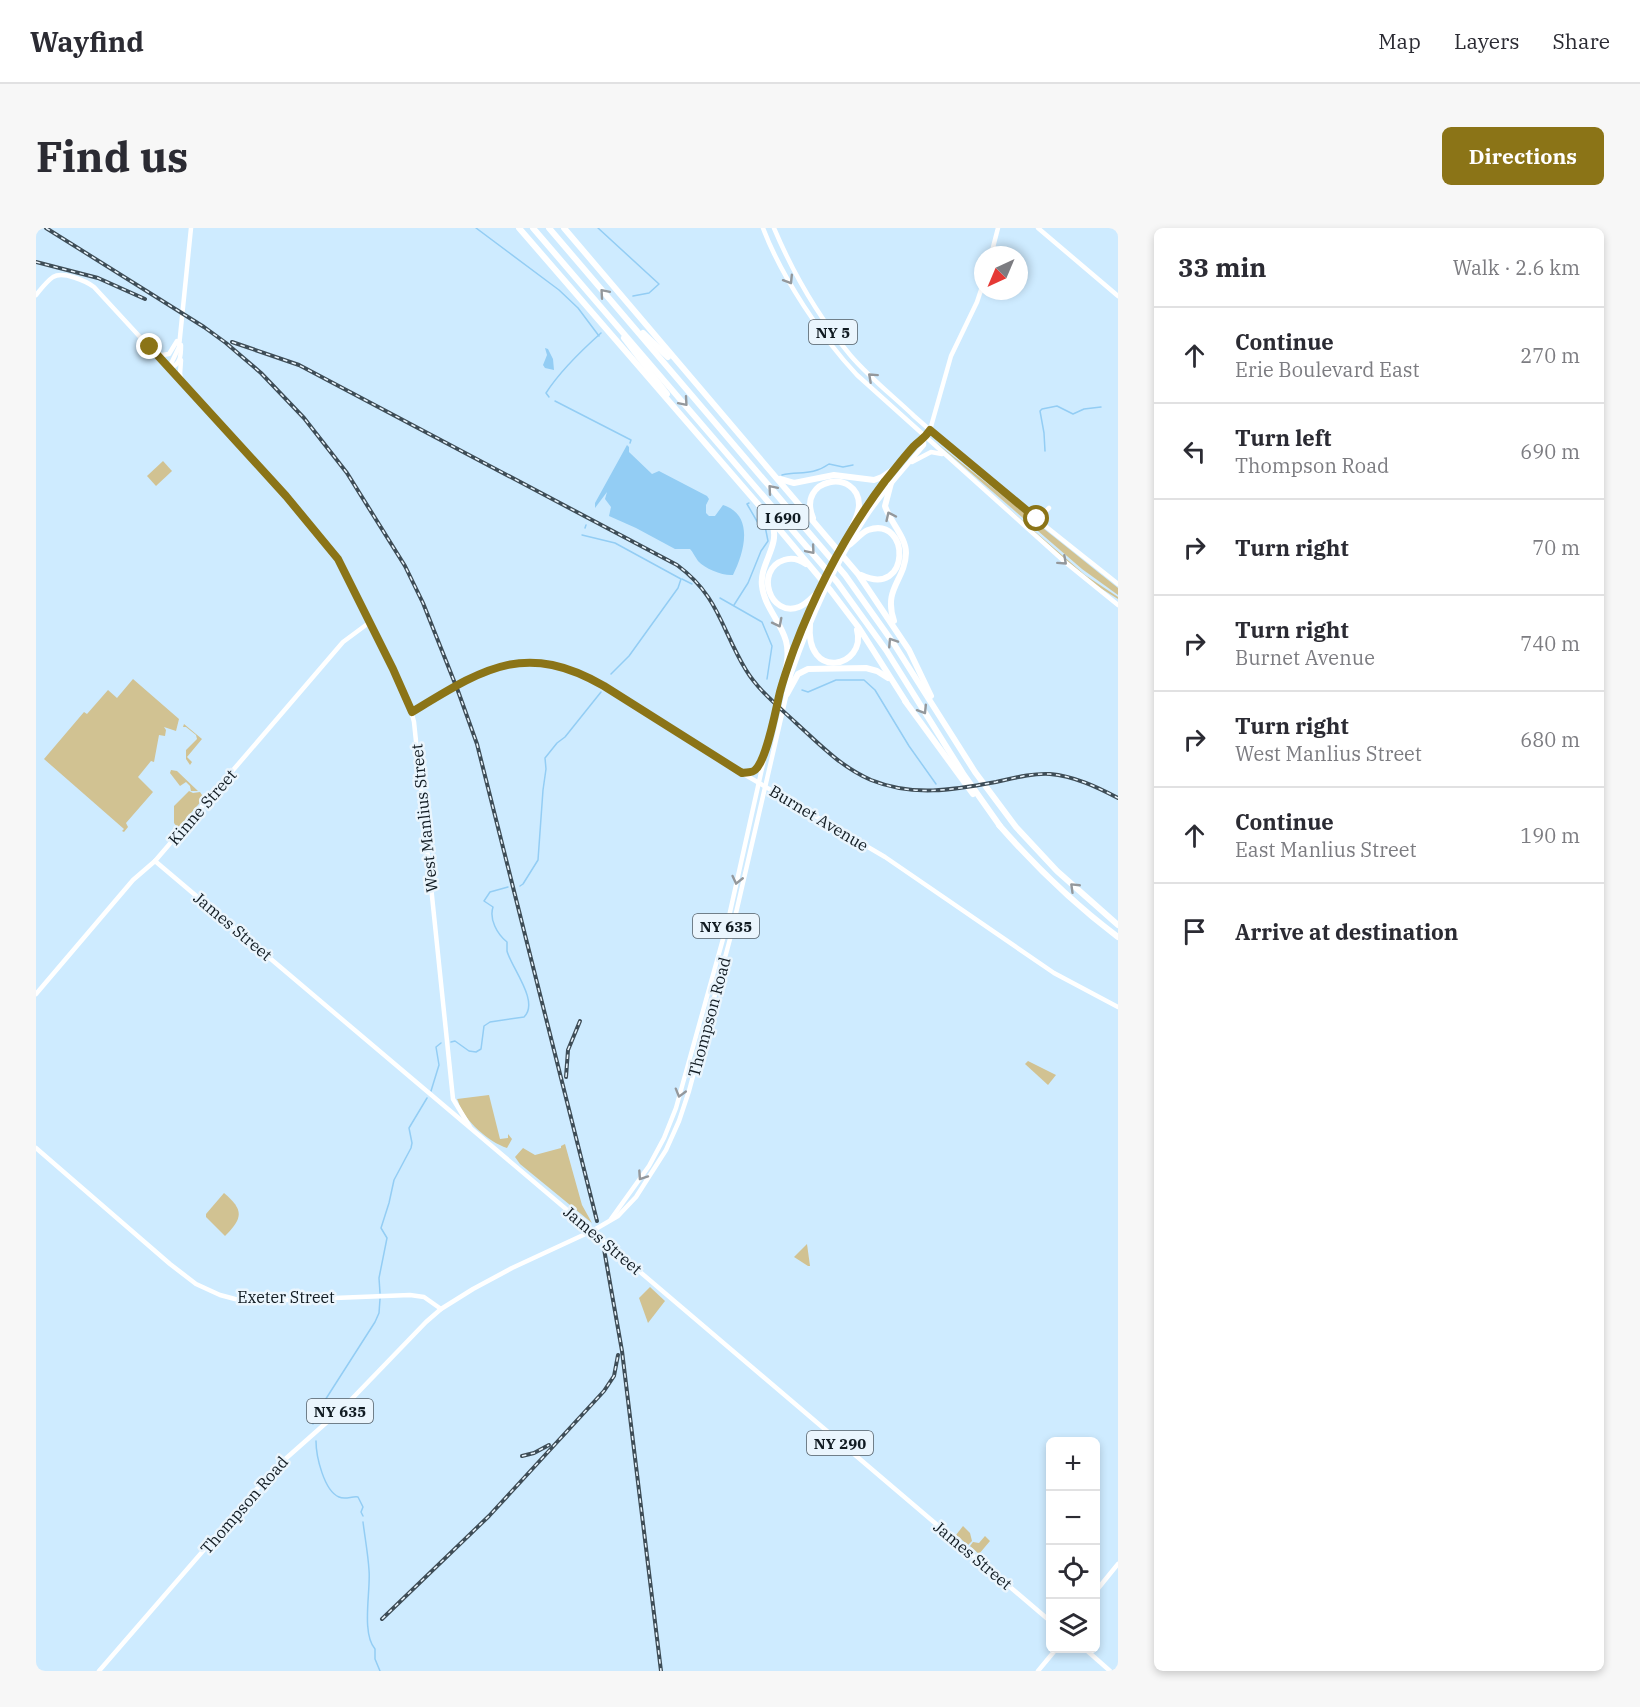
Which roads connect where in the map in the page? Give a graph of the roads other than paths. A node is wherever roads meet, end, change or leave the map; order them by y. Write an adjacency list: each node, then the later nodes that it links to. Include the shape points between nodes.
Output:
1 (191, 228): 16 (main road)
2 (519, 228): 22 (highway)
3 (533, 228): 11 (highway, I 690)
4 (549, 228): 15 (highway, I 690, one-way to 4)
5 (564, 228): 21 (highway)
6 (763, 228): 23 (main road, NY 5, one-way to 23, via 780,266 840,357)
7 (774, 228): 23 (main road, NY 5, one-way to 7, via 843,345 790,263)
8 (998, 228): 10 (main road)
9 (1038, 228): 13 (main road)
10 (993, 246)
11 (577, 279): 22 (highway); 51 (highway, I 690, one-way to 51, via 837,582 886,650)
12 (36, 295): 17 (main road, via 58,275 91,284)
13 (1118, 296)
14 (978, 300): 23 (main road, Thompson Road, via 951,356)
15 (620, 311): 21 (highway); 47 (highway, I 690, one-way to 15, via 845,575)
16 (181, 333): 17 (main road, via 169,354); 18 (main road); 19 (main road)
17 (153, 351): 19 (main road)
18 (181, 355): 19 (main road, via 176,365); 20 (main road)
19 (169, 368): 20 (main road, NY 290)
20 (183, 383): 41 (main road, West Manlius Street / NY 290, via 338,559)
21 (702, 391): 25 (highway)
22 (692, 429): 30 (highway)
23 (927, 435): 24 (main road, NY 5); 26 (main road, Thompson Road / NY 635, via 924,445); 27 (main road, Thompson Road / NY 635); 31 (main road, NY 5)
24 (945, 455): 26 (main road, via 931,452); 39 (main road, NY 5, one-way to 39, via 1065,562)
25 (765, 464): 27 (highway, via 785,482 794,483 834,475 874,480); 32 (highway)
26 (907, 465): 28 (main road, Thompson Road / NY 635)
27 (897, 466): 33 (main road, Thompson Road / NY 635)
28 (891, 483): 34 (main road, Thompson Road / NY 635); 43 (highway, one-way to 28, via 890,605 905,549 885,506)
29 (1049, 508): 31 (main road)
30 (763, 510): 35 (highway); 44 (highway, one-way to 44, via 775,537 762,590 787,642)
31 (1037, 519): 37 (main road, NY 5)
32 (822, 531): 33 (highway, via 813,517 810,500 816,489 834,481 850,486 858,497 858,511); 36 (highway)
33 (850, 532): 38 (main road, Thompson Road / NY 635)
34 (848, 547): 36 (highway, via 864,532 874,529 889,533 900,548 899,562 886,577 870,579); 38 (main road, Thompson Road / NY 635)
35 (812, 569): 38 (highway, via 801,561 782,561 772,569 767,585 776,603 789,608 800,607); 40 (highway)
36 (858, 574): 43 (highway)
37 (1118, 584)
38 (820, 594): 42 (main road, Thompson Road / NY 635); 44 (main road, Thompson Road / NY 635)
39 (1118, 603)
40 (846, 612): 42 (highway, via 857,630 858,644 843,661 825,661 814,653 809,641); 46 (highway)
41 (370, 622): 48 (main road, West Manlius Street / NY 290); 54 (main road, Kinne Street, via 344,642)
42 (810, 624): 45 (main road, Thompson Road / NY 635)
43 (898, 630): 47 (highway)
44 (785, 674): 45 (main road, Thompson Road / NY 635)
45 (784, 695): 46 (highway, via 794,679 808,669 866,668 886,676); 49 (main road, Thompson Road / NY 635, via 773,718); 53 (main road, Thompson Road / NY 635)
46 (906, 702): 51 (highway)
47 (936, 709): 55 (highway, I 690, one-way to 47, via 1057,871 1016,826 975,772)
48 (412, 712): 50 (main road, Burnet Avenue, via 501,665 547,663 583,674); 59 (main road, West Manlius Street / NY 290)
49 (768, 742): 50 (main road, via 755,770); 52 (main road, Thompson Road / NY 635)
50 (742, 773): 52 (main road, Burnet Avenue)
51 (962, 775): 56 (highway, I 690, via 1027,856 1064,893)
52 (759, 782): 53 (main road, Burnet Avenue); 63 (main road, Thompson Road / NY 635, one-way to 63, via 728,921 676,1108 649,1166)
53 (765, 786): 58 (main road, Burnet Avenue, via 885,857 1054,973); 63 (main road, Thompson Road / NY 635, via 730,939 679,1121 649,1179 624,1210)
54 (155, 861): 57 (main road, Kinne Street, via 133,880); 60 (main road, James Street)
55 (1118, 925)
56 (1118, 937)
57 (36, 994)
58 (1118, 1007)
59 (453, 1099): 60 (main road, West Manlius Street); 61 (main road, West Manlius Street / NY 290)
60 (449, 1111): 61 (main road, James Street)
61 (470, 1127): 64 (main road, James Street / NY 290)
62 (36, 1148): 65 (main road, Exeter Street, via 183,1275 213,1293 259,1301 410,1294 424,1297)
63 (611, 1219): 64 (main road, Thompson Road / NY 635)
64 (592, 1231): 65 (main road, Thompson Road / NY 635, via 512,1268); 68 (main road, James Street / NY 290)
65 (441, 1309): 71 (main road, Thompson Road / NY 635, via 344,1407 274,1469)
66 (1118, 1564): 67 (main road)
67 (1100, 1585)
68 (1046, 1618)
69 (1053, 1653): 72 (main road)
70 (1090, 1653): 73 (main road)
71 (99, 1671)
72 (1038, 1671)
73 (1110, 1671)

